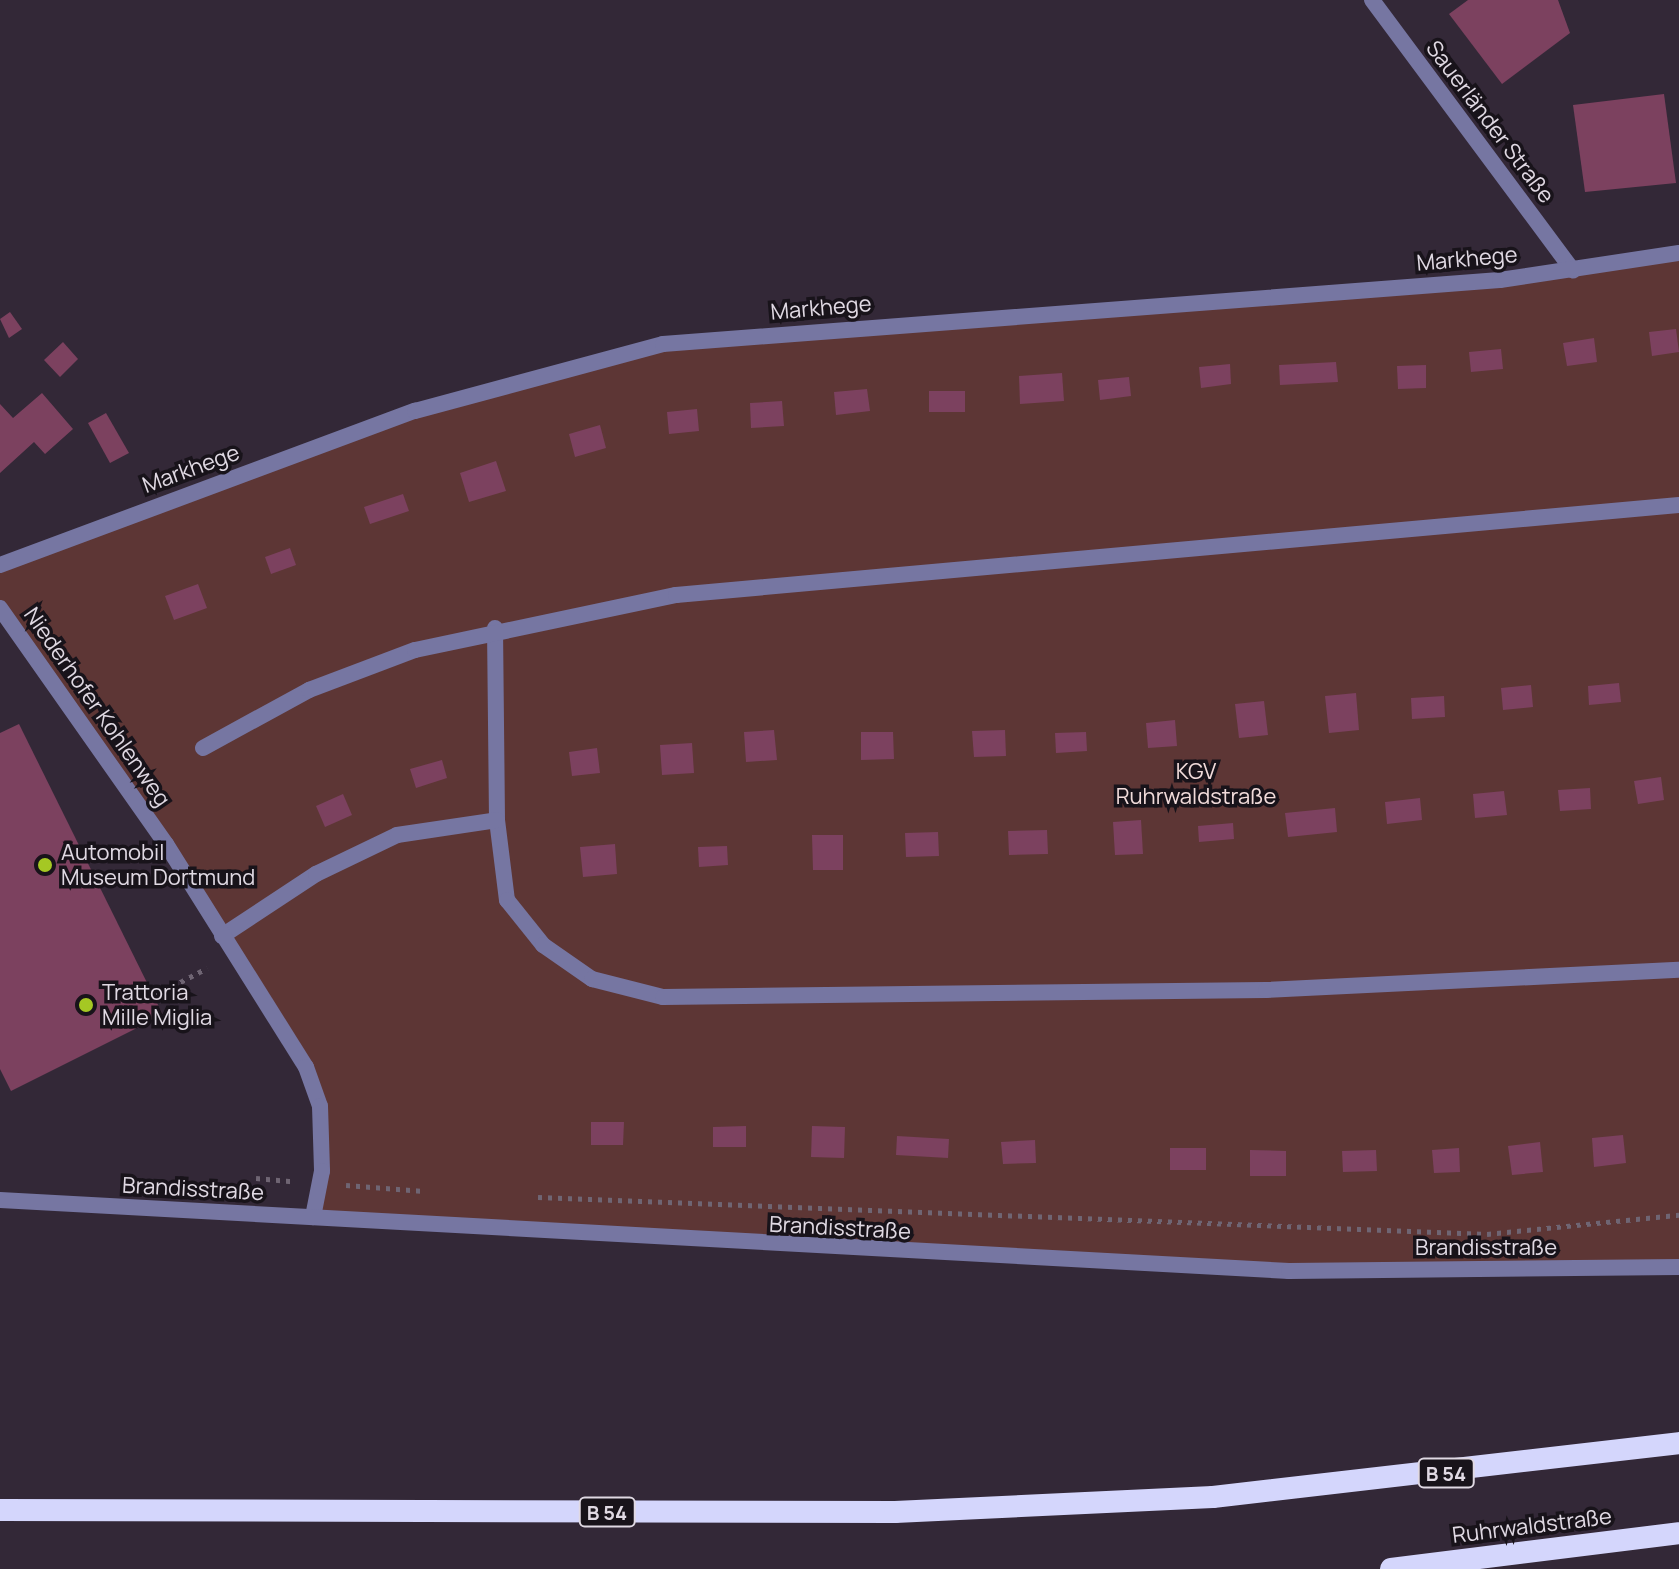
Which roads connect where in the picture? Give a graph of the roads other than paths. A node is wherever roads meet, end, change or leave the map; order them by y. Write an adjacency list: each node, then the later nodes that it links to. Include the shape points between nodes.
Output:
1 (1372, 0): 3 (street, Sauerländer Straße)
2 (1679, 253): 3 (street, Markhege)
3 (1573, 271): 5 (street, Markhege, via 663,344 415,411)
4 (1679, 505): 7 (street, via 806,580 676,595)
5 (0, 565)
6 (0, 608): 10 (street, Niederhofer Kohlenweg, via 71,702)
7 (495, 628): 8 (street, via 415,650 309,690); 9 (street)
8 (203, 748)
9 (497, 820): 10 (street, via 397,835 316,874); 11 (street, via 507,900 543,945 592,979 663,997 1266,990)
10 (222, 936): 13 (street, Niederhofer Kohlenweg, via 299,1054 320,1106 322,1171)
11 (1679, 970)
12 (0, 1200): 13 (street, Brandisstraße)
13 (313, 1217): 14 (street, Brandisstraße, via 1289,1271)
14 (1679, 1267)
15 (1679, 1443): 16 (highway, B 54, via 1213,1497 895,1512)
16 (0, 1510)
17 (1679, 1533): 18 (highway, Ruhrwaldstraße)
18 (1391, 1569)

